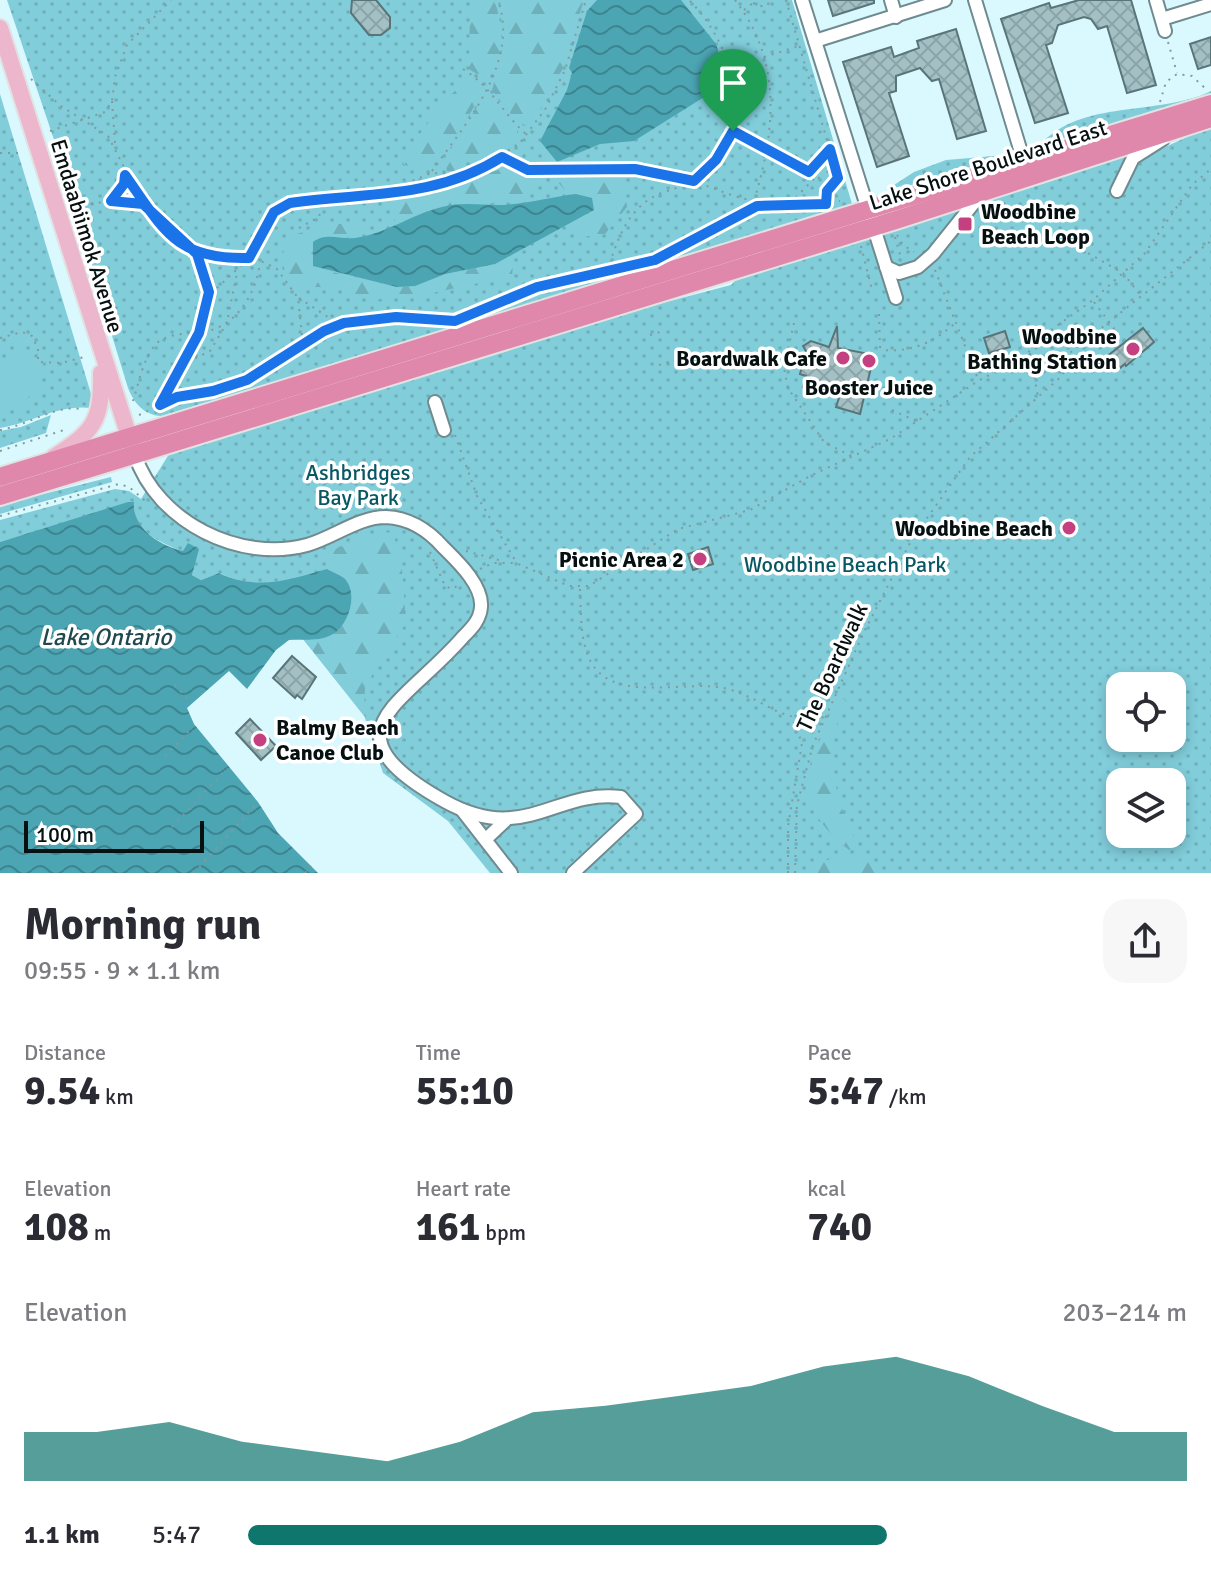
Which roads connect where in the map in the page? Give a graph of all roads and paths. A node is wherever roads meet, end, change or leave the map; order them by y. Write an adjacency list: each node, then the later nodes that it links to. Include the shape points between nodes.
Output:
1 (171, 0): 27 (path, via 127,45)
2 (498, 0): 25 (path, via 502,41)
3 (586, 0): 34 (path, via 565,70)
4 (689, 0): 33 (path, via 719,41 732,81)
5 (735, 0): 15 (path)
6 (773, 0): 13 (path, via 764,7)
7 (786, 0): 20 (path)
8 (802, 0): 19 (street)
9 (891, 0): 16 (street)
10 (945, 0): 16 (street)
11 (975, 0): 41 (street)
12 (1156, 0): 18 (street)
13 (752, 2): 15 (path)
14 (1211, 4): 18 (street)
15 (743, 10): 21 (path)
16 (896, 17): 19 (street)
17 (0, 28): 103 (main road, Emdaabiimok Avenue)
18 (1165, 31): 23 (path)
19 (815, 41): 64 (street)
20 (799, 46): 21 (path); 36 (path)
21 (763, 57): 37 (path, via 771,100)
22 (463, 69): 25 (path)
23 (1177, 74): 26 (path, via 1192,76); 28 (path, via 1166,82)
24 (30, 78): 30 (path, via 61,106)
25 (488, 86): 34 (path, via 509,119); 44 (path)
26 (1209, 97): 41 (highway, Lake Shore Boulevard East)
27 (112, 101): 30 (path); 35 (path)
28 (1160, 104)
29 (1211, 118): 31 (highway, Lake Shore Boulevard East)
30 (88, 121): 32 (path); 35 (path)
31 (1177, 130): 52 (highway, Lake Shore Boulevard East); 53 (street, via 1133,158)
32 (50, 131)
33 (733, 131): 37 (path); 49 (path, via 716,160)
34 (527, 135): 40 (path)
35 (115, 144): 45 (path)
36 (830, 149): 43 (path); 48 (path)
37 (770, 150): 43 (path); 58 (path)
38 (0, 153): 39 (path)
39 (20, 153)
40 (502, 157): 46 (path); 49 (path, via 528,170 635,169)
41 (1024, 162): 64 (highway, Lake Shore Boulevard East)
42 (1211, 169): 81 (path, via 1192,185 1162,233)
43 (809, 172): 47 (path)
44 (431, 173): 46 (path); 54 (path)
45 (125, 175): 57 (path); 59 (path)
46 (469, 175): 54 (path, via 426,190)
47 (816, 177): 51 (path); 60 (path)
48 (838, 178): 50 (path); 51 (path)
49 (694, 181): 58 (path); 80 (path, via 652,197 640,208 621,232)
50 (848, 181)
51 (830, 184): 61 (path)
52 (987, 189): 64 (highway, Lake Shore Boulevard East); 77 (street, via 918,267 899,273)
53 (1117, 191)
54 (378, 195): 56 (path)
55 (849, 199): 61 (path)
56 (323, 200): 65 (path, via 319,217); 72 (path, via 290,203 274,212)
57 (111, 201): 59 (path); 62 (path)
58 (754, 201): 63 (path)
59 (143, 204): 70 (path)
60 (789, 204): 61 (path); 63 (path)
61 (826, 204)
62 (75, 206)
63 (757, 206): 74 (path)
64 (868, 227): 77 (street); 82 (path, via 859,248); 119 (highway, Lake Shore Boulevard East); 121 (highway, Lake Shore Boulevard East)
65 (299, 228)
66 (898, 229): 67 (path)
67 (896, 233): 71 (path); 75 (path)
68 (1070, 238): 81 (path)
69 (1211, 241): 83 (path, The Boardwalk)
70 (197, 254): 72 (path); 87 (path)
71 (919, 255)
72 (249, 258): 73 (path); 79 (path)
73 (261, 260): 84 (path, via 277,269); 90 (path, via 252,297)
74 (655, 260)
75 (903, 263)
76 (933, 265): 94 (path)
77 (886, 267): 85 (street)
78 (619, 270): 80 (path)
79 (237, 271): 87 (path); 90 (path)
80 (607, 272): 89 (path, via 537,287)
81 (1123, 273): 83 (path); 86 (path)
82 (872, 290)
83 (1141, 296): 92 (path, The Boardwalk)
84 (298, 298): 95 (path); 100 (path)
85 (896, 298)
86 (1093, 300): 92 (path); 102 (path, via 1044,335)
87 (209, 302): 97 (path)
88 (879, 314): 94 (path, via 884,350 909,350)
89 (475, 315)
90 (228, 321): 97 (path); 105 (path, via 210,351)
91 (455, 321): 95 (path, via 372,318)
92 (1108, 321): 101 (path); 108 (path, The Boardwalk, via 1066,356 1063,375)
93 (794, 323): 122 (path, via 784,368 788,388 824,442)
94 (954, 323): 107 (path)
95 (338, 325): 100 (path)
96 (660, 332): 98 (path)
97 (199, 333): 105 (path); 109 (path, via 156,344)
98 (650, 335)
99 (0, 338): 103 (path, via 22,332 32,336 38,362)
100 (303, 344): 111 (path, via 247,380)
101 (1127, 346)
102 (1030, 352): 107 (path); 108 (path)
103 (92, 356): 119 (main road, Emdaabiimok Avenue); 123 (main road, via 100,413 84,436)
104 (671, 361): 106 (path)
105 (186, 362): 111 (path)
106 (659, 365)
107 (978, 381): 115 (path)
108 (1038, 397): 135 (path, The Boardwalk, via 970,457 915,533)
109 (132, 402)
110 (435, 402): 117 (street)
111 (160, 405): 113 (path)
112 (892, 410): 115 (path)
113 (146, 413)
114 (85, 414): 118 (path, via 84,409 69,407)
115 (918, 421): 122 (path)
116 (68, 429): 120 (path)
117 (448, 429): 130 (path, via 477,496)
118 (0, 430)
119 (128, 435): 121 (main road, Emdaabiimok Avenue); 123 (highway, Lake Shore Boulevard East)
120 (0, 451)
121 (135, 455): 126 (highway, Lake Shore Boulevard East); 128 (street, via 140,471 182,518 230,543 286,549 386,517 415,524)
122 (852, 457): 132 (path, via 750,510 678,529 603,579)
123 (50, 459): 125 (highway, Lake Shore Boulevard East)
124 (119, 476): 127 (path, via 119,484)
125 (0, 477)
126 (0, 496)
127 (0, 516)
128 (445, 548): 129 (path); 143 (street, via 478,590 480,613 456,646 392,707 381,744 389,763 411,782)
129 (506, 562): 130 (path); 131 (path)
130 (516, 563): 132 (path)
131 (475, 572)
132 (580, 587): 136 (path, via 587,653 611,680 635,687 718,687)
133 (175, 685): 134 (path)
134 (191, 703)
135 (825, 717): 136 (path); 139 (path, The Boardwalk)
136 (792, 719): 138 (path)
137 (193, 727): 140 (path)
138 (802, 743): 139 (path); 152 (path, via 788,826)
139 (813, 745): 153 (path, The Boardwalk, via 797,805)
140 (165, 756)
141 (227, 768): 145 (path)
142 (258, 802): 148 (path)
143 (462, 810): 144 (street); 146 (street)
144 (507, 819): 146 (street); 151 (street, via 603,795 621,797 636,814)
145 (172, 827)
146 (486, 839): 150 (street)
147 (311, 866): 149 (path)
148 (194, 873)
149 (305, 873)
150 (511, 873)
151 (573, 873)
152 (788, 873)
153 (795, 873)

